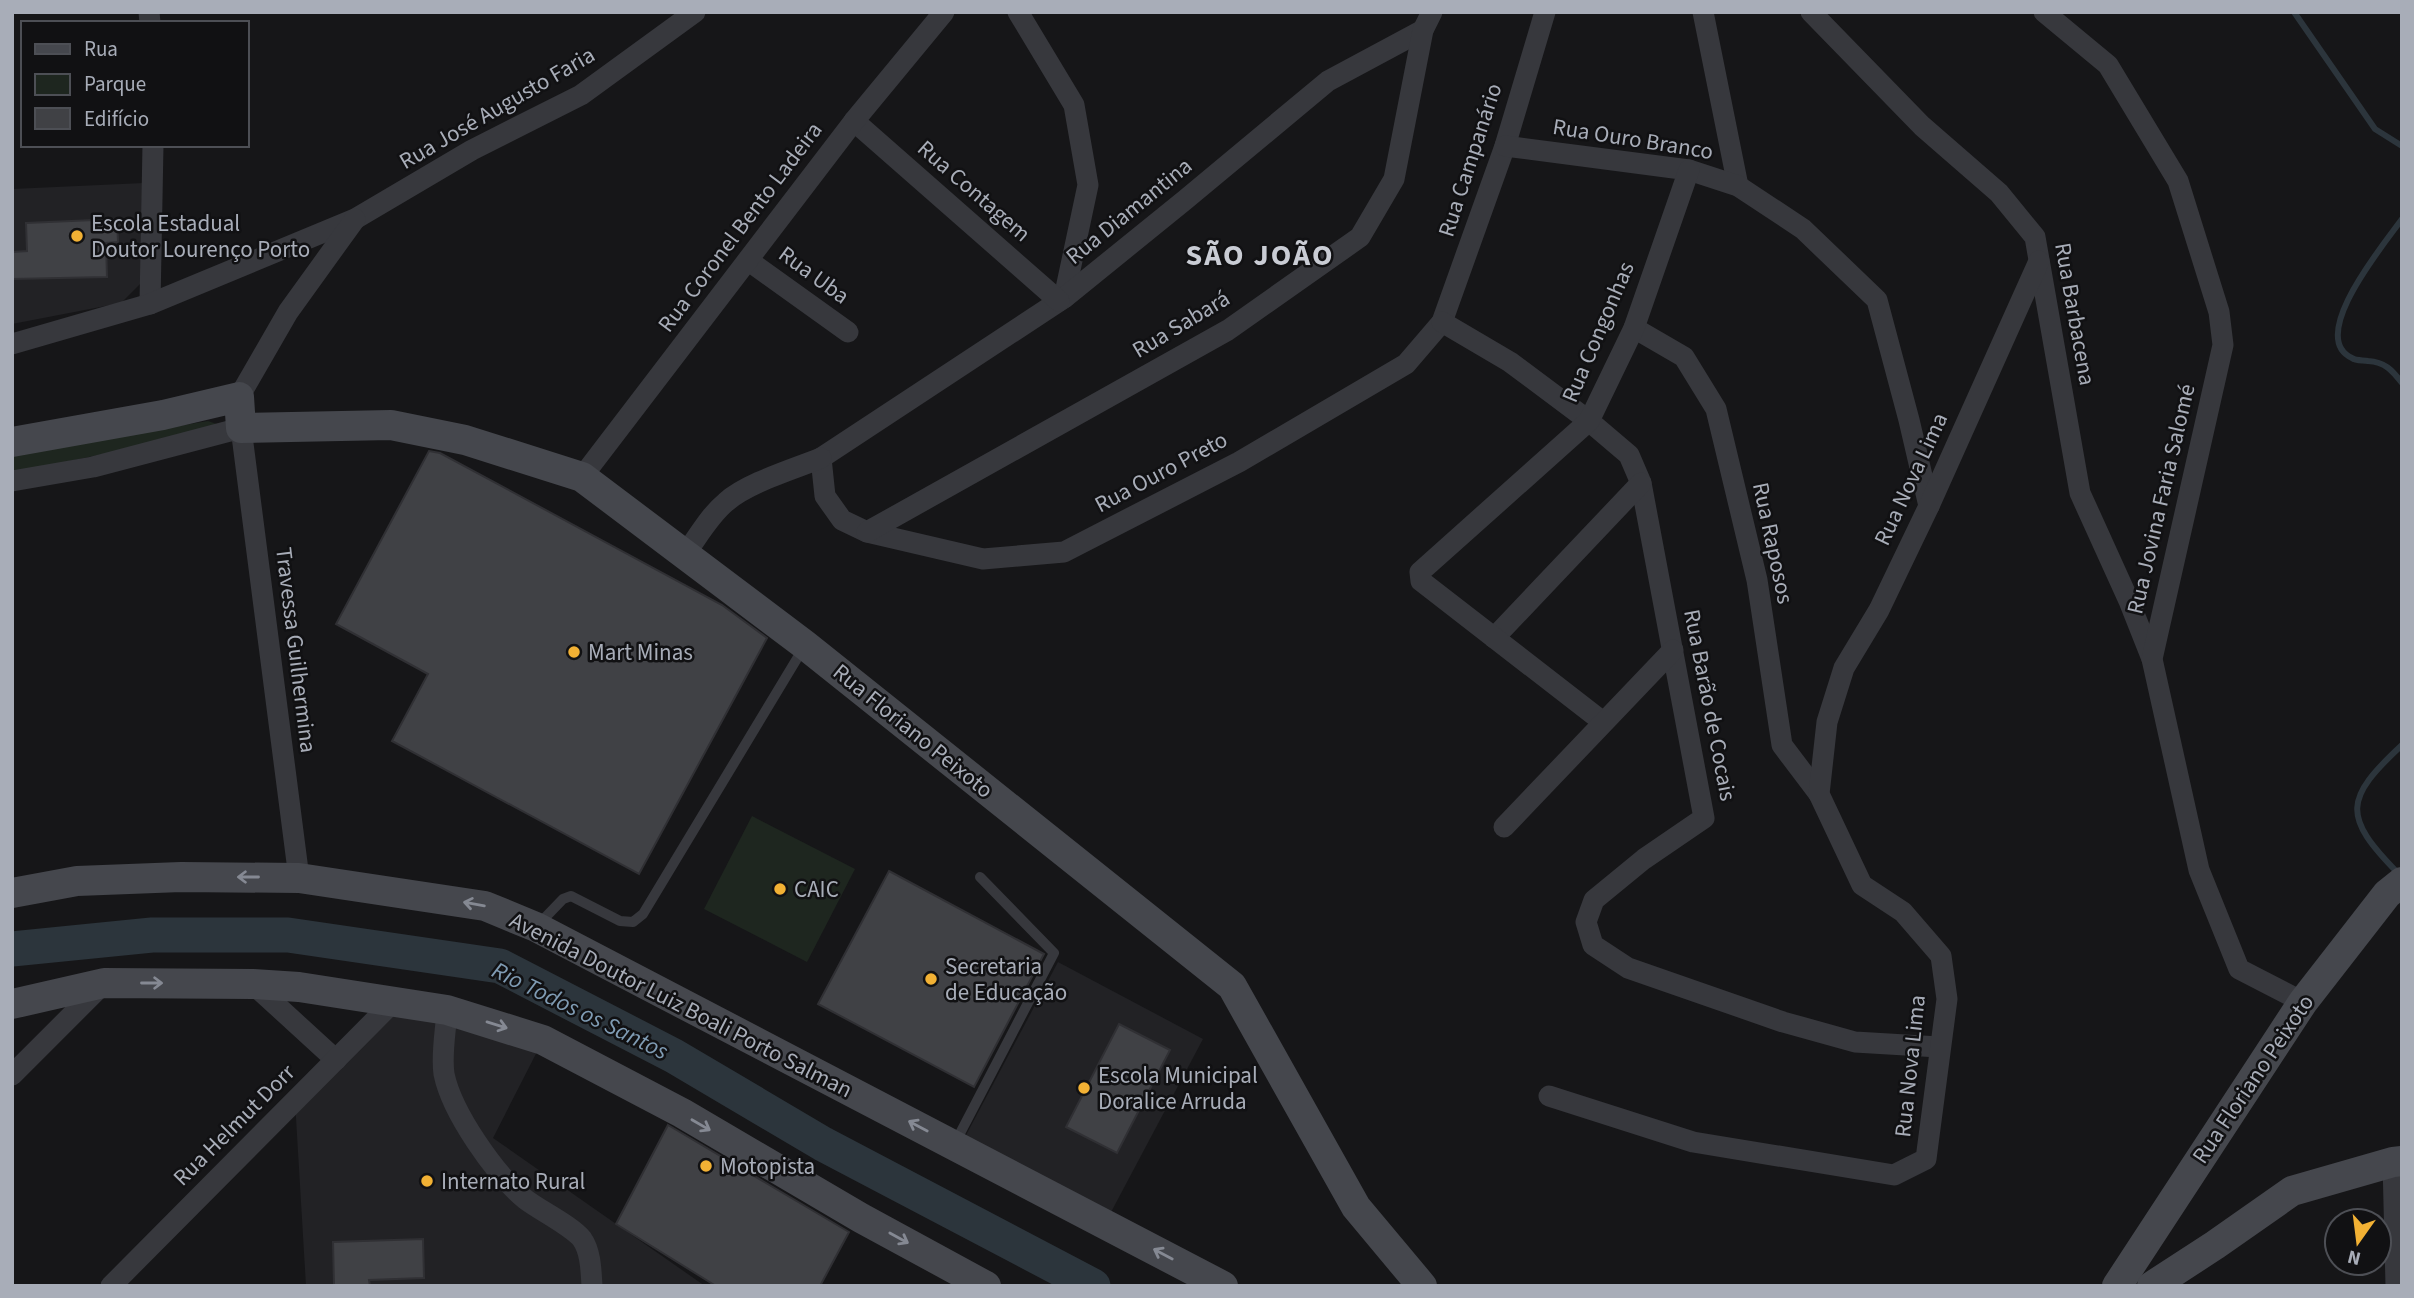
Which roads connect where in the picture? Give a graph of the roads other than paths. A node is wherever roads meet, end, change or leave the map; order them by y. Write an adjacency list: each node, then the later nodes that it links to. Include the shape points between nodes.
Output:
1 (695, 12): 14 (street, Rua José Augusto Faria, via 581,95 472,150)
2 (1018, 12): 17 (street, via 1074,104 1088,185)
3 (1545, 12): 10 (street, Rua Campanário)
4 (1703, 12): 13 (street)
5 (1811, 12): 16 (street, Rua Barbacena, via 1922,126 1999,193 2035,237)
6 (2044, 12): 37 (street, Rua Jovina Faria Salomé, via 2108,65 2178,181 2219,313 2223,345)
7 (943, 13): 9 (street, Rua Coronel Bento Ladeira)
8 (1427, 21): 17 (street, Rua Diamantina, via 1328,81); 32 (street, Rua Sabará, via 1394,179 1360,237 1228,330)
9 (854, 121): 15 (street, Rua Coronel Bento Ladeira); 17 (street, Rua Contagem)
10 (1505, 146): 12 (street, Rua Ouro Branco); 19 (street, Rua Campanário)
11 (153, 147): 18 (street)
12 (1689, 170): 13 (street, Rua Ouro Branco); 20 (street, Rua Congonhas)
13 (1738, 186): 31 (street, Rua Ouro Branco, via 1803,229 1877,300)
14 (355, 219): 18 (street, Rua José Augusto Faria); 23 (street, Rua José Augusto Faria, via 288,312)
15 (749, 261): 21 (street, Rua Uba); 28 (street, Rua Coronel Bento Ladeira)
16 (2039, 261): 31 (street, Rua Nova Lima); 37 (street, Rua Barbacena, via 2080,493)
17 (1062, 299): 27 (street, Rua Diamantina)
18 (150, 304): 22 (street, Rua José Augusto Faria)
19 (1442, 322): 24 (street, Rua Barão de Cocais, via 1510,362); 32 (street, Rua Ouro Preto, via 1406,363 1239,462 1064,552 983,559)
20 (1634, 328): 24 (street, Rua Congonhas); 39 (street, Rua Raposos, via 1684,357 1716,409 1757,580 1782,745)
21 (848, 332)
22 (12, 344)
23 (239, 397): 25 (street); 26 (street)
24 (1589, 421): 30 (street, Rua Barão de Cocais, via 1629,455); 34 (street, Rua Congonhas, via 1420,572 1421,581)
25 (242, 428): 28 (street, Rua Floriano Peixoto, via 391,425 465,439); 29 (street, Rua Floriano Peixoto, via 93,467); 42 (street, Travessa Guilhermina)
26 (12, 442)
27 (821, 458): 32 (street, Rua Ouro Preto, via 825,496 842,520); 33 (street, Rua Diamantina, via 740,492 706,524)
28 (582, 477): 33 (street, Rua Floriano Peixoto)
29 (12, 481)
30 (1641, 483): 34 (street); 36 (street, Rua Barão de Cocais)
31 (1929, 506): 39 (street, Rua Nova Lima, via 1879,610 1844,668 1827,722)
32 (867, 532)
33 (685, 554): 35 (street, Rua Floriano Peixoto)
34 (1494, 638): 38 (street)
35 (805, 645): 45 (lane, via 643,914 633,922 620,921 571,896); 62 (street, Rua Floriano Peixoto, via 1232,986 1356,1207)
36 (1673, 650): 38 (street); 52 (street, Rua Barão de Cocais, via 1704,818 1594,900 1586,922 1593,945 1628,968 1783,1022 1855,1042)
37 (2152, 659): 49 (street, Rua Jovina Faria Salomé, via 2199,870 2239,969)
38 (1603, 722): 40 (street)
39 (1819, 794): 52 (street, Rua Nova Lima, via 1862,885 1903,912 1941,956 1947,999)
40 (1504, 827)
41 (981, 877): 56 (lane, via 1054,953)
42 (299, 878): 44 (street, Avenida Doutor Luiz Boali Porto Salman, one-way to 44, via 77,881); 45 (street, Avenida Doutor Luiz Boali Porto Salman, one-way to 42, via 485,906)
43 (2397, 886): 49 (street, Rua Floriano Peixoto)
44 (12, 892)
45 (536, 927): 56 (street, Avenida Doutor Luiz Boali Porto Salman, one-way to 45)
46 (104, 983): 47 (street, one-way to 47); 50 (street); 54 (street)
47 (253, 984): 48 (street); 53 (street)
48 (394, 1001): 51 (street); 53 (street, Rua Helmut Dorr)
49 (2303, 1002): 63 (street, Rua Floriano Peixoto)
50 (12, 1004)
51 (447, 1010): 59 (street, via 444,1071 460,1117 503,1177 525,1199 582,1239 591,1263); 60 (street, one-way to 60, via 543,1040 682,1113)
52 (1939, 1047): 55 (street, Rua Nova Lima, via 1926,1159 1894,1175 1693,1142)
53 (335, 1060): 58 (street, Rua Helmut Dorr)
54 (12, 1075)
55 (1549, 1097)
56 (954, 1145): 61 (street, Avenida Doutor Luiz Boali Porto Salman, one-way to 56)
57 (2397, 1161): 64 (street, via 2292,1191); 65 (street)
58 (111, 1286)
59 (592, 1286)
60 (986, 1286)
61 (1223, 1286)
62 (1422, 1286)
63 (2117, 1286)
64 (2152, 1286)
65 (2396, 1286)

